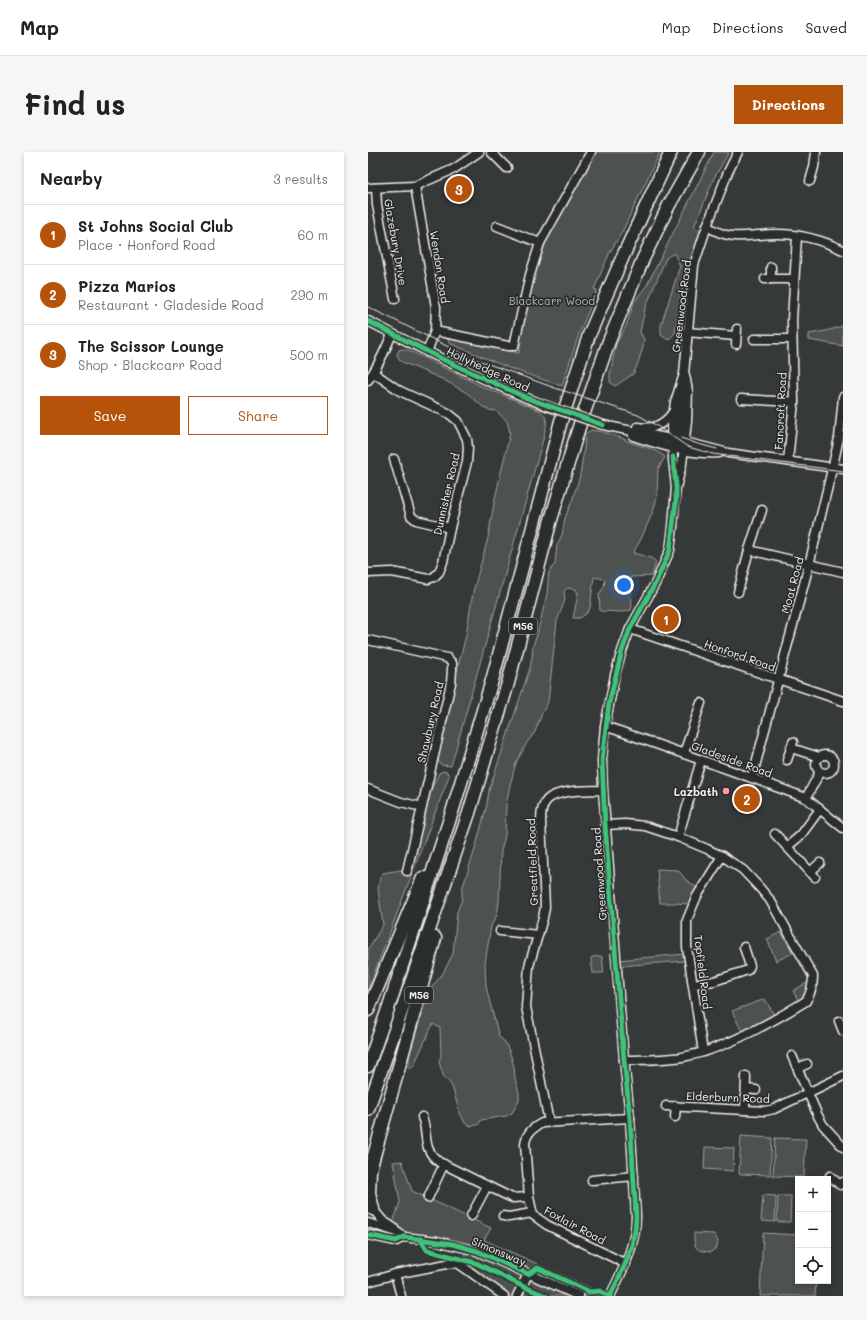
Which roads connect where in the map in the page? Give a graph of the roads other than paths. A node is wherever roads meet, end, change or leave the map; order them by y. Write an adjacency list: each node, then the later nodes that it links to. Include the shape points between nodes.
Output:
1 (479, 152): 11 (street, via 454,169)
2 (491, 152): 9 (street)
3 (591, 152): 17 (street)
4 (671, 152): 13 (highway, M56)
5 (677, 152): 13 (highway, M56)
6 (699, 152): 71 (highway, M56, via 669,205 643,259 609,341 550,523 508,683)
7 (738, 152): 15 (street, Greenwood Road)
8 (816, 152): 10 (street)
9 (507, 168)
10 (810, 181)
11 (415, 186): 12 (street); 23 (street, Wendon Road, via 435,297)
12 (372, 188): 21 (street, Glazebury Drive)
13 (651, 196): 69 (highway, M56, via 589,335 561,421 493,677)
14 (497, 226): 17 (street)
15 (707, 226): 16 (street, via 716,232 732,236); 24 (street, Greenwood Road, via 694,265)
16 (797, 236): 18 (street, via 818,240); 20 (street, Fancroft Road)
17 (540, 243): 23 (street, via 514,346)
18 (843, 250)
19 (771, 267): 20 (street, via 768,278)
20 (794, 279): 28 (street, Fancroft Road)
21 (395, 299)
22 (368, 321): 25 (street, Hollyhedge Road)
23 (435, 331): 29 (street, Wendon Road)
24 (687, 332): 26 (street); 31 (street, Greenwood Road)
25 (392, 334): 29 (street, Hollyhedge Road); 30 (street)
26 (737, 337)
27 (754, 338): 28 (street)
28 (792, 339): 35 (street, Fancroft Road)
29 (428, 352): 37 (street, Hollyhedge Road, bridge, via 547,406)
30 (374, 373): 32 (street); 47 (street, Dunnisher Road, via 400,391 448,413 464,430 467,439 467,462)
31 (684, 374): 36 (street, Greenwood Road); 38 (street)
32 (368, 380)
33 (741, 399): 35 (street)
34 (843, 401): 43 (street, Moat Road)
35 (794, 402): 42 (street, Fancroft Road)
36 (673, 411): 37 (street, via 669,418 652,428); 38 (street, Greenwood Road)
37 (603, 425): 38 (street, Hollyhedge Road)
38 (677, 442): 39 (street, Greenwood Road); 40 (street, Hollyhedge Road); 45 (street, Greenwood Road)
39 (684, 451): 40 (street, Hollyhedge Road); 45 (street, Greenwood Road)
40 (728, 453): 42 (street, Hollyhedge Road)
41 (394, 459): 47 (street, via 411,516 416,520)
42 (788, 461): 43 (street, Hollyhedge Road)
43 (833, 468): 44 (street, Hollyhedge Road); 49 (street, Moat Road)
44 (843, 469)
45 (676, 487): 53 (street, Greenwood Road, via 670,550)
46 (762, 510): 48 (street)
47 (450, 528): 51 (street, Dunnisher Road, via 443,562 434,577 428,579 392,572)
48 (749, 550): 49 (street); 52 (street)
49 (809, 565): 50 (street); 55 (street, Moat Road)
50 (843, 572)
51 (368, 573)
52 (738, 592)
53 (630, 629): 55 (street, Honford Road); 58 (street, Greenwood Road, via 615,675)
54 (368, 640): 68 (street, Shawbury Road, via 447,658 452,662 451,683)
55 (779, 679): 56 (street, Honford Road); 64 (street, Moat Road)
56 (843, 701)
57 (701, 703): 59 (street)
58 (605, 726): 59 (street, Gladeside Road); 66 (street, Greenwood Road)
59 (684, 754): 61 (street, Gladeside Road)
60 (818, 759): 62 (street, via 792,745); 63 (street, via 816,767); 63 (street, via 828,756 833,763 830,771)
61 (701, 760): 64 (street, Gladeside Road); 75 (street)
62 (787, 760)
63 (820, 772): 67 (street)
64 (752, 778): 67 (street, Gladeside Road)
65 (368, 789): 68 (street)
66 (603, 790): 72 (street, Greenwood Road); 81 (street, Greatfield Road, via 562,793 547,800 541,812 545,907)
67 (806, 798): 70 (street, Gladeside Road)
68 (422, 807): 79 (street, Shawbury Road)
69 (453, 808): 84 (highway, M56); 91 (highway, M56)
70 (820, 810): 73 (street, Gladeside Road); 76 (street, via 801,835)
71 (469, 813): 100 (highway, M56); 108 (highway, M56)
72 (605, 825): 75 (street, via 645,826); 89 (street, Greenwood Road)
73 (843, 828)
74 (775, 834): 76 (street)
75 (678, 837): 77 (street)
76 (787, 847): 78 (street, via 812,875)
77 (722, 856): 83 (street, Topfield Road, via 697,896 687,920 687,947); 87 (street, via 743,870 770,900 813,982 810,996 806,1001 732,1041)
78 (820, 863)
79 (406, 871)
80 (500, 931): 81 (street)
81 (538, 934): 105 (street, Greatfield Road, via 529,966 526,1007)
82 (744, 947): 83 (street, via 750,966 748,970 714,981)
83 (693, 984): 87 (street, Topfield Road)
84 (368, 1010)
85 (839, 1021): 86 (street)
86 (843, 1030)
87 (703, 1052): 89 (street, via 683,1057)
88 (792, 1056): 92 (street)
89 (624, 1060): 104 (street, Greenwood Road)
90 (807, 1064): 92 (street)
91 (368, 1066)
92 (798, 1068): 97 (street)
93 (746, 1076): 95 (street)
94 (843, 1076): 97 (street, Elderburn Road)
95 (746, 1089): 96 (street); 101 (street)
96 (756, 1090)
97 (809, 1092): 101 (street, Elderburn Road, via 774,1109); 106 (street, via 823,1125)
98 (666, 1106): 99 (street, Elderburn Road)
99 (676, 1106): 101 (street, Elderburn Road); 103 (street, Elderburn Road)
100 (368, 1109)
101 (745, 1110)
102 (422, 1117): 107 (street, via 428,1148 432,1156)
103 (675, 1117)
104 (630, 1118): 105 (street, Foxlair Road); 109 (street, Greenwood Road)
105 (549, 1122): 114 (street, Foxlair Road, via 532,1128 527,1135 525,1143)
106 (843, 1147)
107 (444, 1164): 112 (street); 115 (street)
108 (369, 1174): 116 (highway, M56, via 369,1193)
109 (634, 1176): 111 (street); 123 (street, Greenwood Road, via 636,1231)
110 (831, 1177): 113 (street)
111 (592, 1180)
112 (487, 1186): 114 (street, via 512,1198); 118 (street)
113 (842, 1186)
114 (529, 1197): 117 (street, Foxlair Road)
115 (428, 1198)
116 (373, 1209): 122 (street)
117 (532, 1213): 119 (street); 123 (street, Foxlair Road, via 547,1225)
118 (471, 1216)
119 (502, 1216)
120 (368, 1223): 122 (street, Simonsway)
121 (368, 1235): 122 (street, Simonsway, via 396,1240)
122 (401, 1235): 125 (street, Simonsway, via 477,1251)
123 (626, 1264): 131 (street, Greenwood Road)
124 (395, 1274): 126 (street); 127 (street); 128 (street, via 452,1263 459,1264)
125 (528, 1274): 129 (street); 130 (street, Simonsway)
126 (368, 1282)
127 (401, 1296)
128 (504, 1296)
129 (517, 1296)
130 (579, 1296)
131 (610, 1296)

